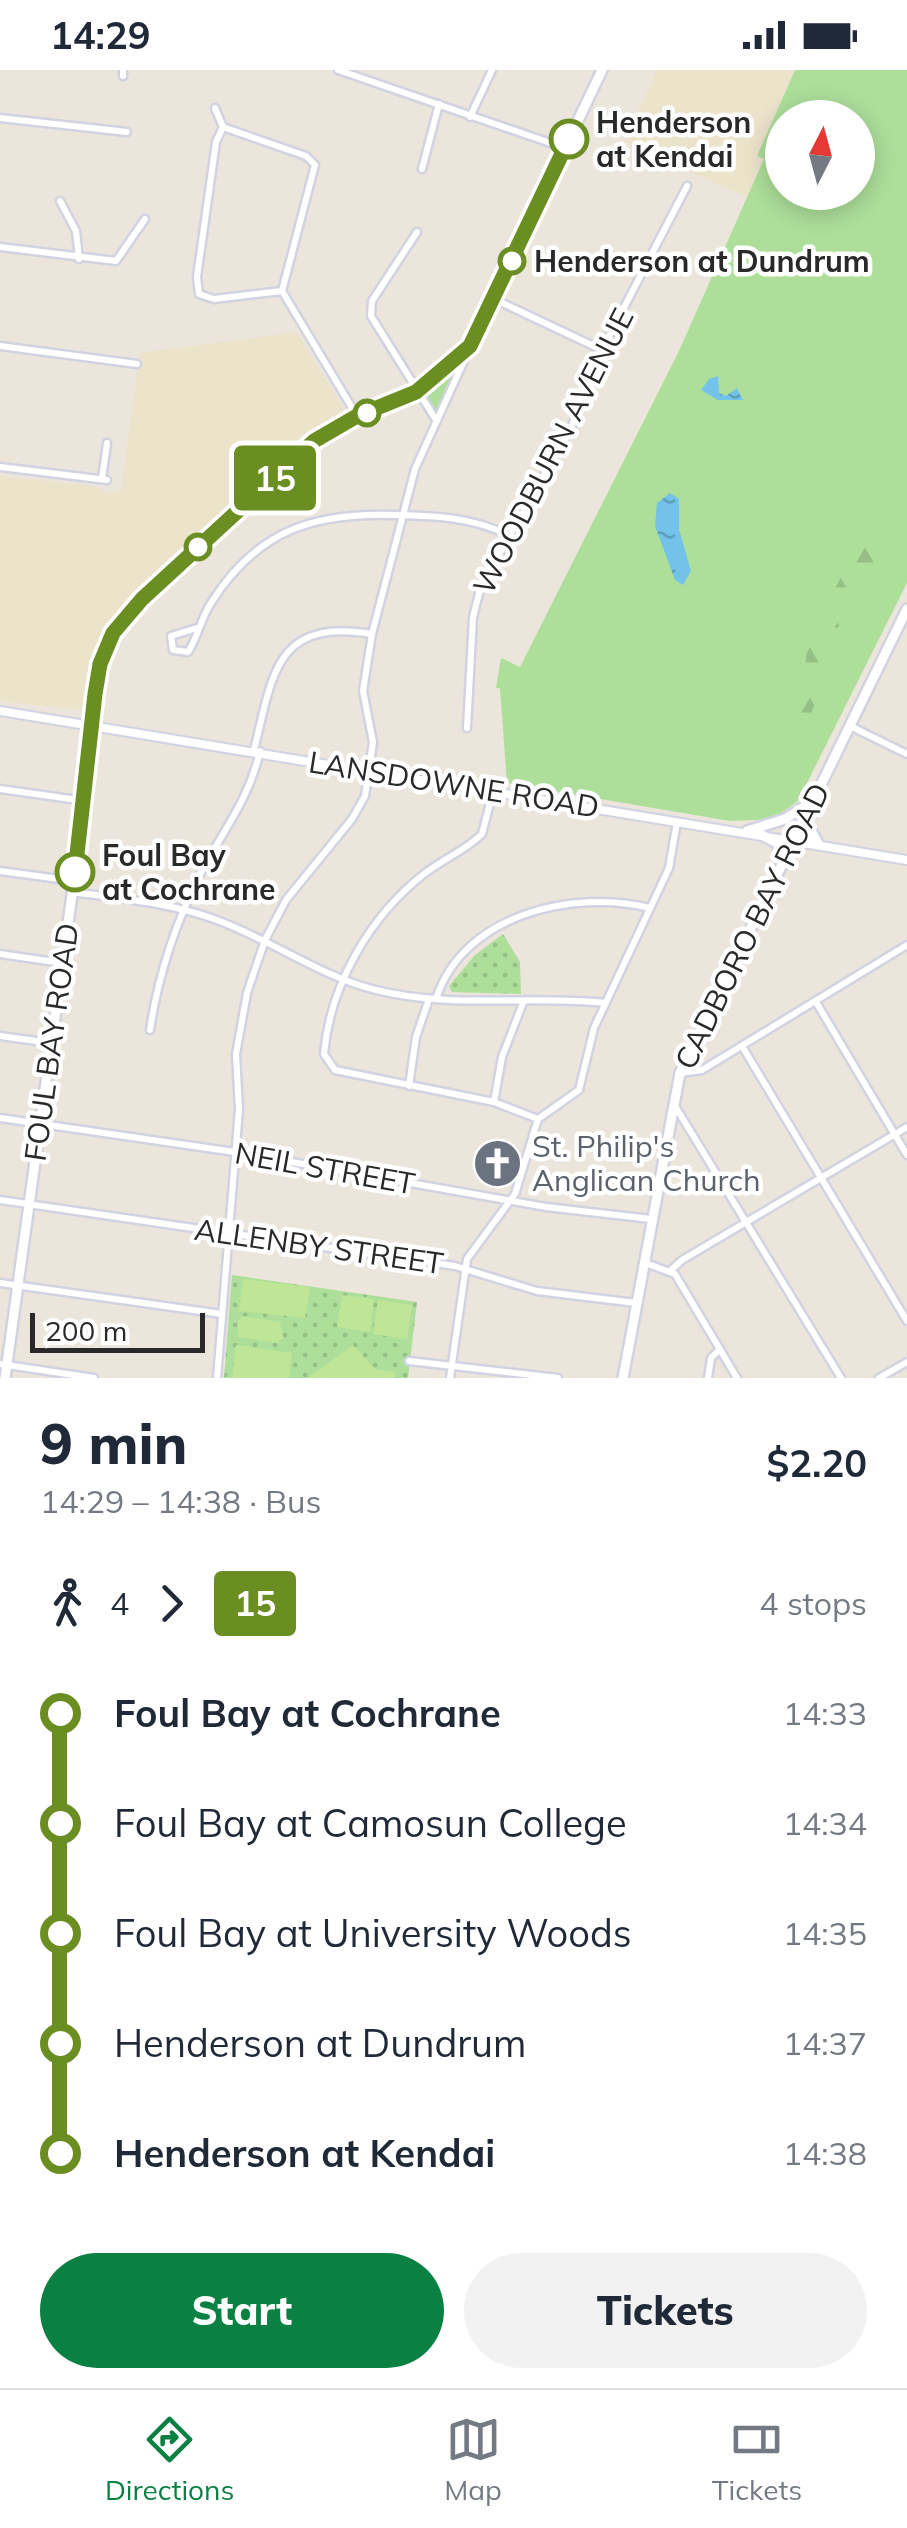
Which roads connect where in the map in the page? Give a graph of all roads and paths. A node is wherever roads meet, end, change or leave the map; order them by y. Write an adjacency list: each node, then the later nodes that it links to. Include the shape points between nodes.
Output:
1 (338, 70): 4 (street)
2 (492, 70): 7 (street)
3 (602, 70): 10 (main road)
4 (439, 104): 7 (street); 11 (street)
5 (216, 108): 8 (street)
6 (0, 118): 9 (street)
7 (470, 118): 10 (street)
8 (223, 127): 18 (street, via 315,165); 18 (street, via 196,286 214,299)
9 (127, 132)
10 (565, 148): 19 (main road)
11 (422, 169)
12 (687, 186): 22 (street, WOODBURN AVENUE)
13 (60, 201): 17 (street, via 76,231)
14 (145, 219): 17 (street, via 116,261)
15 (417, 232): 24 (street, via 370,308)
16 (0, 248): 17 (street)
17 (79, 259)
18 (282, 291): 25 (street)
19 (494, 299): 21 (main road); 22 (street)
20 (0, 346): 23 (street)
21 (470, 346): 24 (main road, FOUL BAY ROAD); 26 (street)
22 (602, 350): 30 (street, WOODBURN AVENUE, via 571,428)
23 (137, 364)
24 (416, 392): 25 (main road, FOUL BAY ROAD); 26 (street)
25 (357, 416): 35 (main road, FOUL BAY ROAD, via 314,441 122,621 100,664)
26 (436, 420): 29 (street)
27 (107, 443): 28 (street, via 105,480)
28 (0, 467)
29 (402, 515): 30 (street, via 468,518); 32 (street, via 343,514 291,528 240,567); 33 (street)
30 (508, 535): 37 (street, WOODBURN AVENUE, via 476,600)
31 (906, 614): 36 (main road, CADBORO BAY ROAD)
32 (197, 628): 32 (street, via 172,636 173,650 188,652)
33 (372, 634): 38 (street, via 322,631 290,648 270,681); 40 (street, via 363,691)
34 (0, 711): 35 (street, LANSDOWNE ROAD)
35 (92, 724): 38 (street, LANSDOWNE ROAD); 43 (main road, FOUL BAY ROAD)
36 (848, 726): 39 (street); 44 (main road, CADBORO BAY ROAD)
37 (467, 728)
38 (257, 751): 40 (street, LANSDOWNE ROAD); 56 (street, via 246,800)
39 (907, 754)
40 (371, 770): 42 (street, LANSDOWNE ROAD); 57 (street, via 357,811 306,870)
41 (0, 789): 43 (street)
42 (494, 790): 46 (street, LANSDOWNE ROAD); 61 (street, via 482,834 388,908)
43 (85, 801): 54 (main road, FOUL BAY ROAD)
44 (812, 802): 45 (main road, CADBORO BAY ROAD); 47 (main road)
45 (804, 818): 49 (main road, CADBORO BAY ROAD); 50 (main road)
46 (677, 820): 47 (street, LANSDOWNE ROAD); 55 (street, via 668,868)
47 (746, 831): 48 (street, LANSDOWNE ROAD)
48 (760, 834): 49 (street, LANSDOWNE ROAD); 52 (main road, via 776,843)
49 (792, 841): 50 (street, LANSDOWNE ROAD); 52 (main road, CADBORO BAY ROAD)
50 (818, 846): 51 (street, LANSDOWNE ROAD)
51 (907, 860)
52 (782, 861): 70 (main road, CADBORO BAY ROAD)
53 (0, 872): 54 (street)
54 (73, 887): 56 (street); 60 (main road, FOUL BAY ROAD)
55 (650, 908): 62 (street, via 574,901 520,917 472,949); 64 (street)
56 (184, 910): 57 (street); 66 (street)
57 (265, 940): 61 (street); 79 (street, via 238,1036)
58 (907, 945): 65 (street)
59 (0, 954): 60 (street)
60 (62, 963): 68 (main road, FOUL BAY ROAD)
61 (344, 980): 62 (street); 71 (street, via 326,1060 335,1070)
62 (433, 999): 63 (street); 71 (street, via 416,1037)
63 (523, 1002): 64 (street); 73 (street)
64 (606, 1002): 75 (street, via 579,1090)
65 (816, 1002): 69 (street); 78 (street)
66 (150, 1030)
67 (0, 1036): 68 (street)
68 (52, 1043): 76 (main road, FOUL BAY ROAD)
69 (742, 1046): 70 (street, via 702,1070); 81 (street)
70 (680, 1073): 72 (main road, CADBORO BAY ROAD)
71 (408, 1086): 73 (street)
72 (672, 1101): 85 (main road, CADBORO BAY ROAD); 86 (street)
73 (494, 1102): 75 (street)
74 (0, 1118): 76 (street, NEIL STREET)
75 (538, 1119): 83 (street)
76 (40, 1124): 79 (street, NEIL STREET); 84 (main road, FOUL BAY ROAD)
77 (907, 1127): 78 (street)
78 (894, 1134): 80 (street); 81 (street)
79 (235, 1152): 83 (street, NEIL STREET); 87 (street)
80 (907, 1155)
81 (822, 1178): 86 (street); 95 (street)
82 (0, 1200): 84 (street, ALLENBY STREET)
83 (511, 1202): 85 (street, NEIL STREET); 89 (street, via 486,1228)
84 (29, 1205): 87 (street, ALLENBY STREET); 92 (main road, FOUL BAY ROAD)
85 (651, 1219): 88 (main road, CADBORO BAY ROAD)
86 (748, 1222): 90 (street); 109 (street)
87 (228, 1233): 89 (street, ALLENBY STREET); 94 (street)
88 (643, 1262): 90 (street); 93 (main road, CADBORO BAY ROAD)
89 (464, 1268): 93 (street, ALLENBY STREET, via 537,1291); 100 (street)
90 (671, 1270): 96 (street)
91 (0, 1283): 92 (street)
92 (18, 1286): 94 (street); 99 (main road, FOUL BAY ROAD)
93 (636, 1302): 106 (main road, CADBORO BAY ROAD)
94 (222, 1314): 103 (street)
95 (907, 1321)
96 (720, 1350): 107 (street, via 711,1358); 108 (street)
97 (409, 1361): 100 (street)
98 (907, 1362): 110 (street)
99 (3, 1365): 101 (main road, FOUL BAY ROAD); 102 (street)
100 (452, 1366): 104 (street); 105 (street)
101 (5, 1378)
102 (94, 1378)
103 (217, 1378)
104 (450, 1378)
105 (558, 1378)
106 (622, 1378)
107 (708, 1378)
108 (737, 1378)
109 (841, 1378)
110 (880, 1378)

